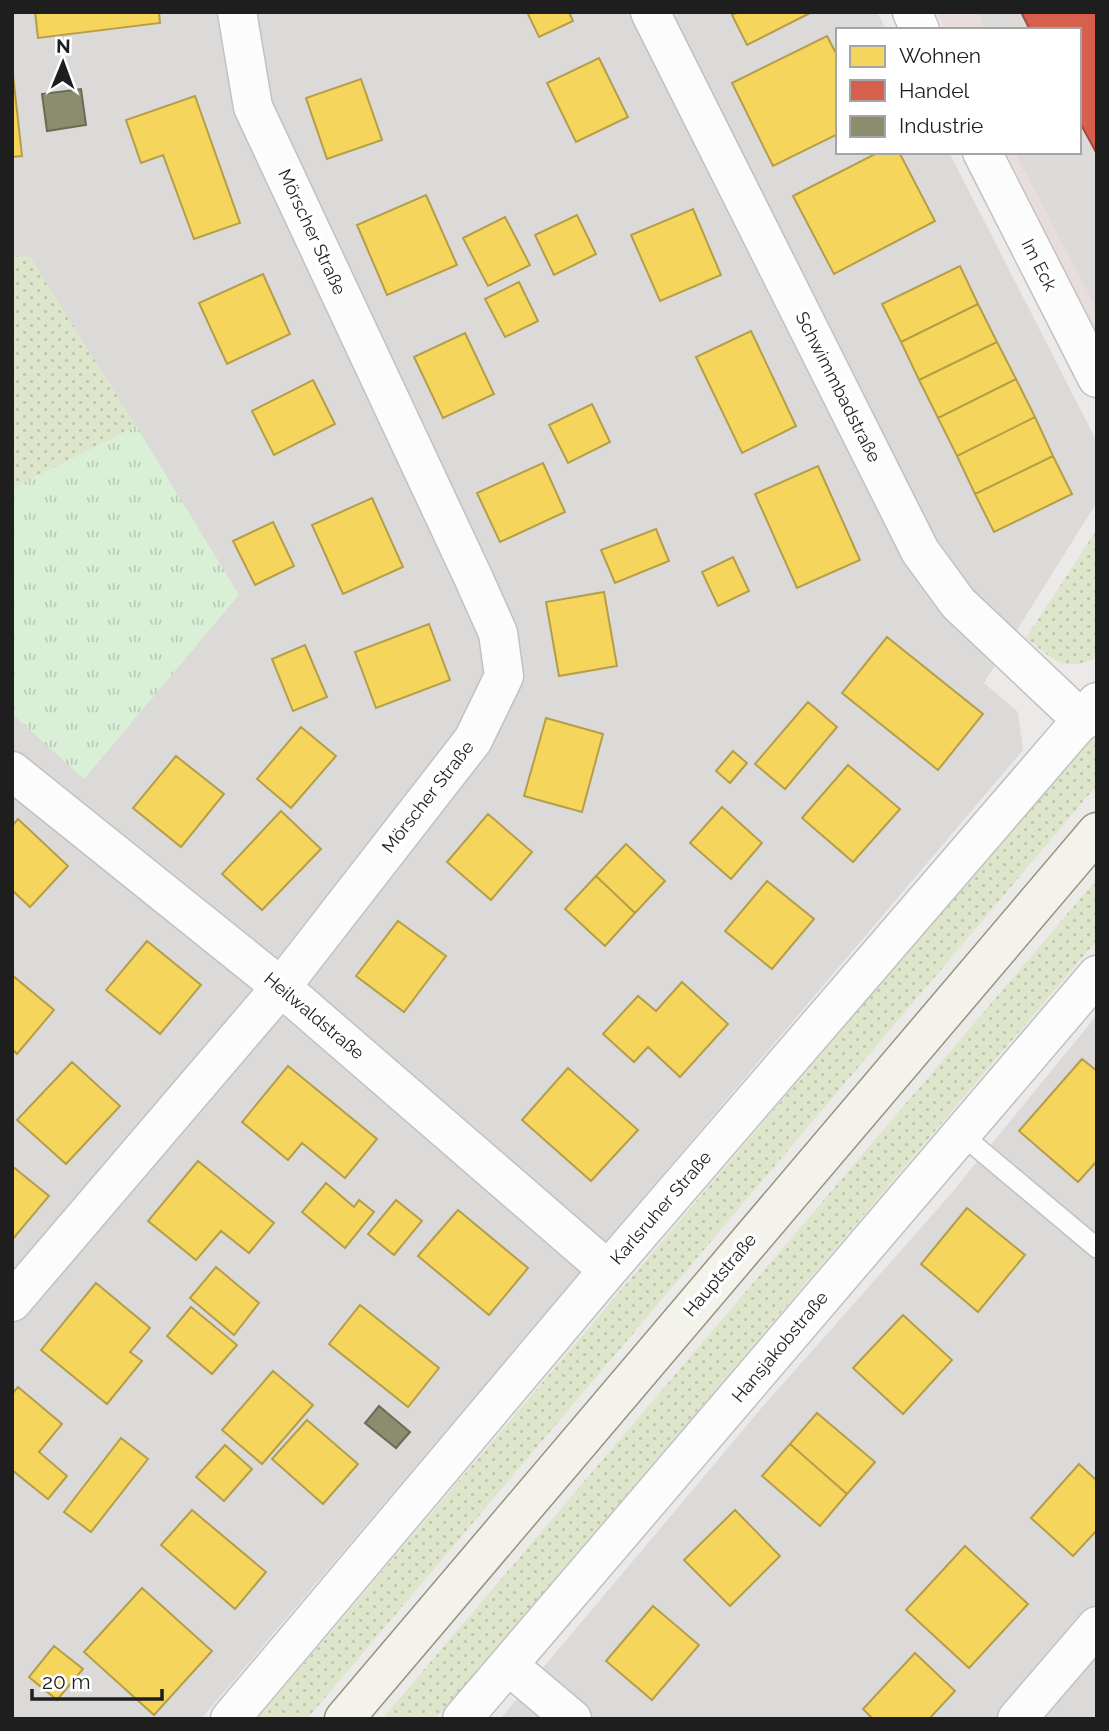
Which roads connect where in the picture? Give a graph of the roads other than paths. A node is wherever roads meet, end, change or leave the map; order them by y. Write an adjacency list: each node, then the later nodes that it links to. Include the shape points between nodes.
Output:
1 (237, 12): 11 (street, Mörscher Straße, via 253,107 473,577 498,634 504,676 473,740)
2 (650, 12): 7 (street, Schwimmbadstraße, via 920,551 958,603)
3 (912, 12): 4 (street)
4 (919, 28)
5 (983, 154): 6 (street, Im Eck)
6 (1097, 378)
7 (1090, 712): 14 (street, Karlsruher Straße)
8 (12, 771): 11 (street, Heilwaldstraße)
9 (1097, 832): 19 (street, Hauptstraße)
10 (1097, 975): 12 (street, Hansjakobstraße)
11 (281, 987): 14 (street, Heilwaldstraße); 15 (street, Mörscher Straße)
12 (961, 1134): 13 (lane); 17 (street, Hansjakobstraße)
13 (1097, 1248)
14 (608, 1270): 18 (street, Karlsruher Straße)
15 (12, 1302)
16 (1097, 1626): 22 (street)
17 (508, 1665): 20 (street, Hansjakobstraße); 21 (street)
18 (230, 1719)
19 (344, 1719)
20 (462, 1719)
21 (572, 1719)
22 (1017, 1719)

